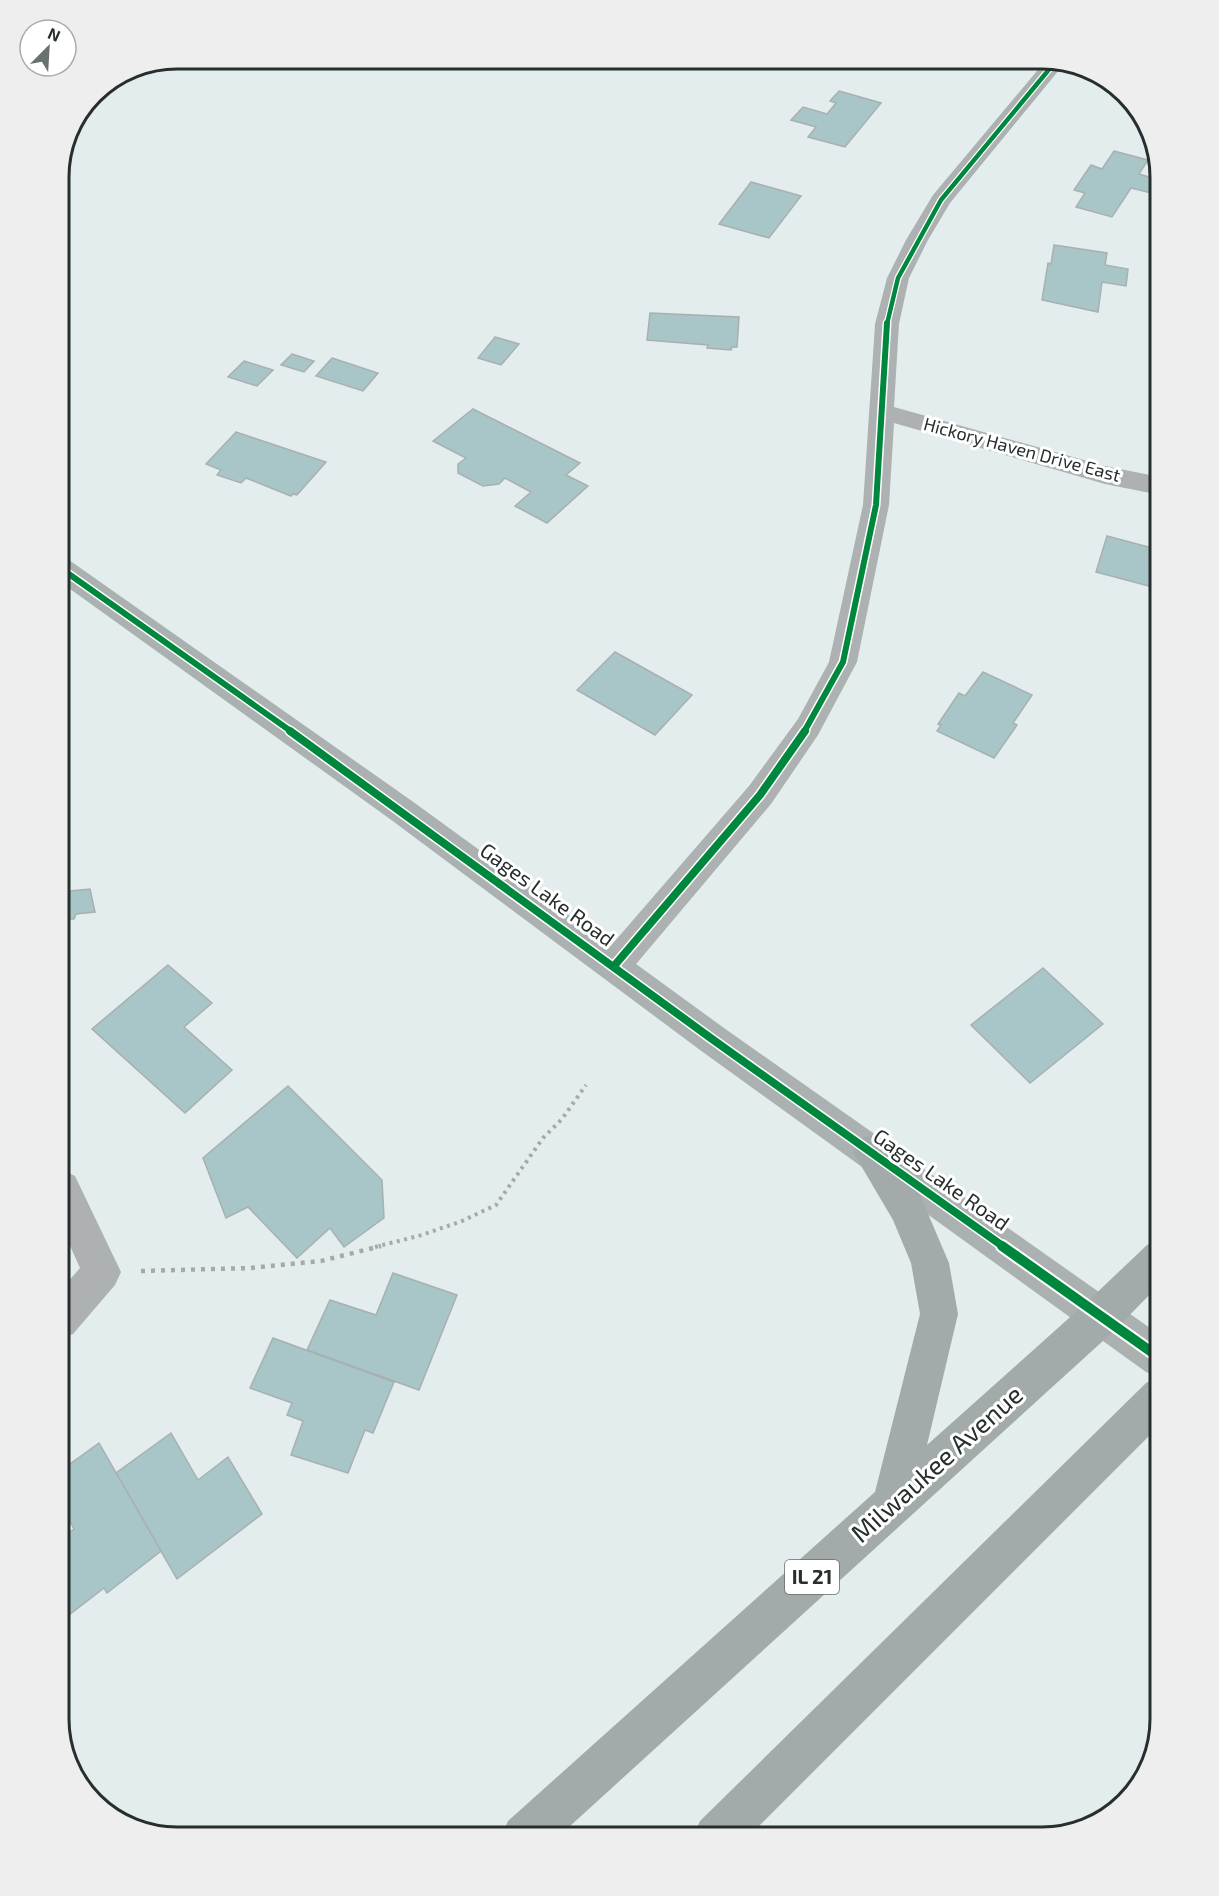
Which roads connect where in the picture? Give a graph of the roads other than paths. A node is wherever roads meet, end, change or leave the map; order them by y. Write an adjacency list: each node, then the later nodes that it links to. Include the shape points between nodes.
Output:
1 (1049, 69): 2 (street, via 941,200 898,278 887,324)
2 (883, 412): 3 (street, Hickory Haven Drive East, via 1105,475); 5 (street, via 876,505 843,662 808,727 760,795)
3 (1150, 484)
4 (69, 574): 5 (street, Gages Lake Road)
5 (614, 966): 6 (street, Gages Lake Road)
6 (871, 1152): 10 (street, Gages Lake Road); 13 (main road, via 907,1208 930,1263 939,1314)
7 (69, 1203): 9 (street, via 102,1272)
8 (1150, 1269): 10 (main road, Milwaukee Avenue / IL 21)
9 (69, 1308)
10 (1101, 1316): 11 (street, Gages Lake Road); 13 (main road, Milwaukee Avenue / IL 21)
11 (1150, 1350)
12 (1150, 1408): 15 (main road)
13 (892, 1504): 14 (main road, Milwaukee Avenue / IL 21)
14 (535, 1827)
15 (726, 1827)

